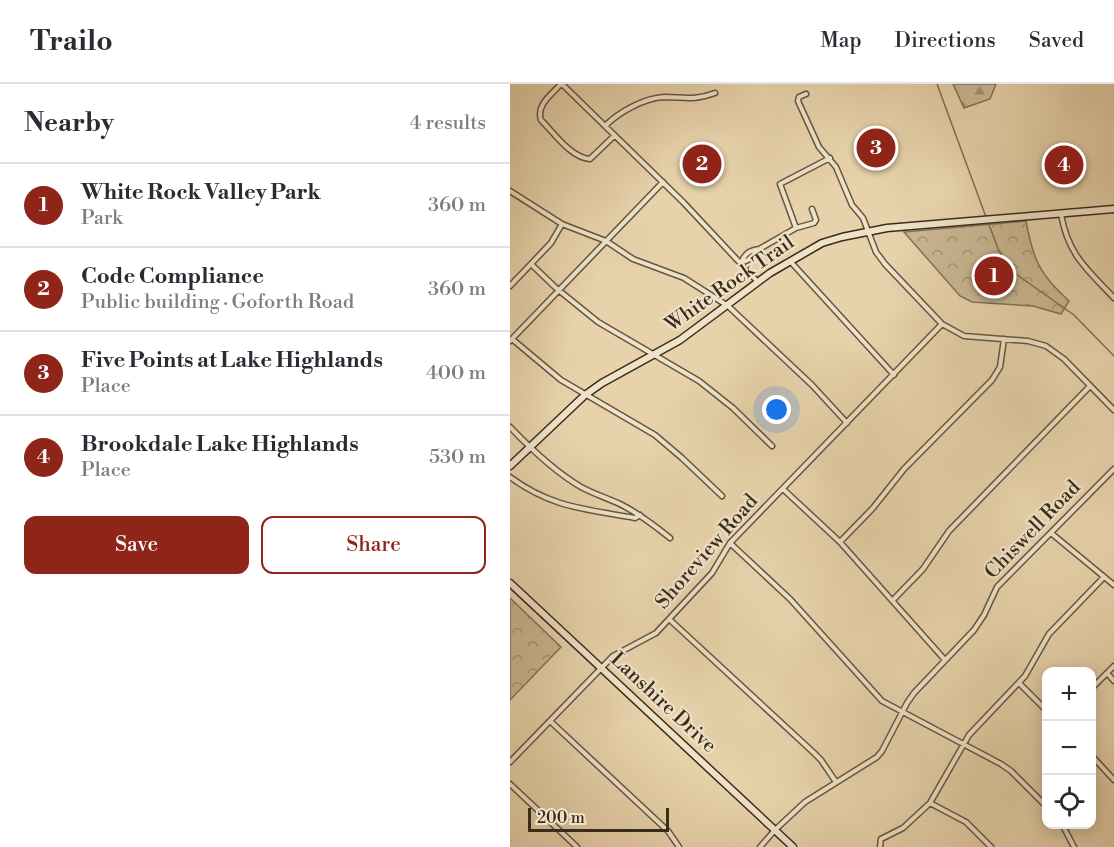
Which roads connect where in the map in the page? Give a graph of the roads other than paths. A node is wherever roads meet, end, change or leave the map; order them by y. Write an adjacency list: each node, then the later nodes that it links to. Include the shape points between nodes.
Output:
1 (562, 84): 4 (street); 5 (street, via 541,106 541,120 582,158 590,159)
2 (715, 93): 4 (street, via 698,99 653,99 620,114)
3 (806, 94): 6 (street, via 798,101 819,147)
4 (605, 126): 5 (street)
5 (614, 136): 7 (street)
6 (830, 158): 13 (street, via 780,184); 14 (street)
7 (663, 182): 15 (street); 17 (street)
8 (510, 191): 12 (street)
9 (812, 209): 13 (street, via 814,223)
10 (1114, 209): 11 (street, White Rock Trail)
11 (1061, 213): 14 (street, White Rock Trail); 22 (street, via 1064,233 1079,261)
12 (562, 224): 15 (street); 18 (street)
13 (796, 228): 17 (street, via 744,255)
14 (868, 231): 16 (street, White Rock Trail, via 829,241); 24 (street, via 880,258)
15 (606, 241): 21 (street); 23 (street, via 633,259 684,278)
16 (789, 261): 19 (street, White Rock Trail); 28 (street)
17 (741, 263): 19 (street)
18 (531, 264): 20 (street); 21 (street)
19 (757, 281): 23 (street, White Rock Trail)
20 (510, 286)
21 (559, 290): 26 (street); 27 (street, via 598,322)
22 (1114, 298)
23 (728, 306): 27 (street, White Rock Trail); 32 (street)
24 (942, 324): 25 (street, via 964,336); 28 (street, Shoreview Road)
25 (1004, 339): 29 (street, via 1046,346); 44 (street, via 1000,367 992,380 904,469)
26 (511, 340): 30 (street)
27 (654, 355): 30 (street, White Rock Trail); 34 (street, via 719,396)
28 (894, 375): 32 (street, Shoreview Road)
29 (1090, 386): 31 (street); 49 (street, via 949,531 923,569)
30 (585, 395): 35 (street, White Rock Trail); 40 (street, via 654,435)
31 (1114, 410)
32 (847, 423): 39 (street, Shoreview Road)
33 (510, 428): 35 (street)
34 (772, 446)
35 (529, 447): 36 (street, White Rock Trail); 41 (street, via 580,486)
36 (510, 466)
37 (1114, 469): 42 (street, Chiswell Road)
38 (510, 477): 41 (street, via 566,506 635,519)
39 (783, 489): 44 (street); 45 (street, Shoreview Road)
40 (722, 496)
41 (640, 516): 43 (street)
42 (1051, 533): 46 (street); 51 (street, Chiswell Road, via 996,587 980,623)
43 (670, 538)
44 (840, 542): 49 (street)
45 (730, 543): 50 (street, Shoreview Road, via 712,573); 59 (street, via 790,599 875,694)
46 (1104, 577): 48 (street); 56 (street, via 1049,634)
47 (510, 583): 53 (street, Lanshire Drive)
48 (1114, 585)
49 (893, 600): 51 (street)
50 (669, 619): 53 (street, Shoreview Road, via 656,633 620,651); 65 (street, via 813,752)
51 (945, 660): 59 (street, Chiswell Road)
52 (1114, 666): 54 (street)
53 (602, 668): 60 (street, Shoreview Road); 70 (street, Lanshire Drive)
54 (1107, 673): 55 (street); 57 (street)
55 (1114, 681)
56 (1019, 683): 58 (street); 61 (street)
57 (1096, 684)
58 (1042, 705)
59 (902, 712): 61 (street); 65 (street, Chiswell Road, via 877,757)
60 (550, 721): 63 (street, Shoreview Road); 72 (street, via 668,831)
61 (963, 744): 67 (street, via 1011,771); 68 (street)
62 (1096, 760): 64 (street)
63 (510, 762)
64 (1114, 780)
65 (836, 782): 70 (street, Chiswell Road, via 805,802)
66 (510, 784): 71 (street)
67 (1042, 801)
68 (930, 803): 75 (street, via 903,828 881,839); 76 (street, via 966,822)
69 (1064, 829): 77 (street)
70 (775, 830): 73 (street, Chiswell Road); 74 (street, Lanshire Drive)
71 (577, 847)
72 (679, 847)
73 (760, 847)
74 (793, 847)
75 (880, 847)
76 (991, 847)
77 (1074, 847)

